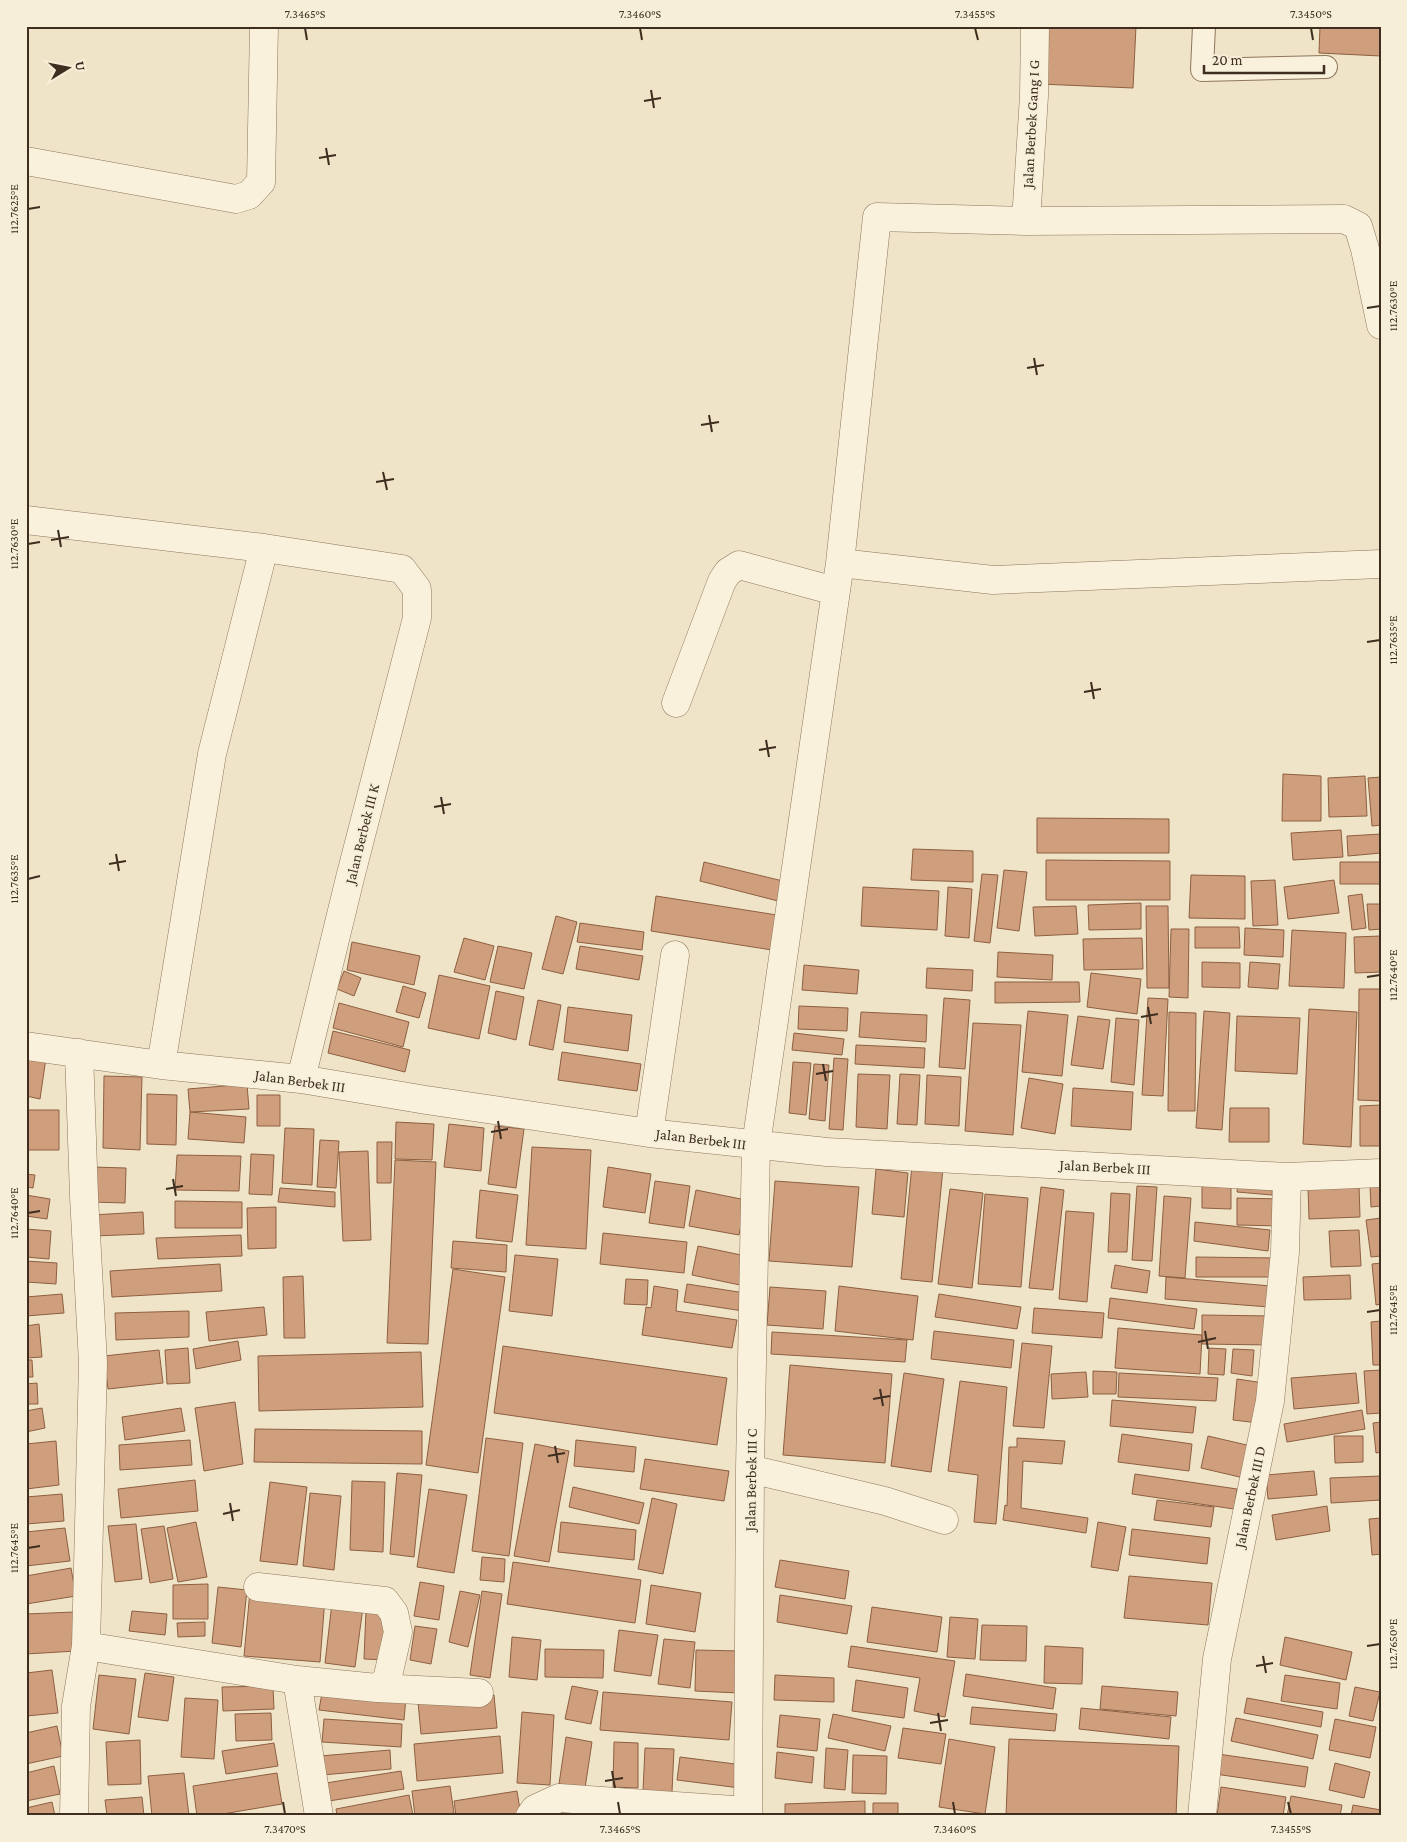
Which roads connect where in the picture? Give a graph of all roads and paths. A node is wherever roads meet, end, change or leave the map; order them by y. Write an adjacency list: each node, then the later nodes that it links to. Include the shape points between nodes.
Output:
1 (264, 26): 5 (street, via 261,182 249,195 236,199)
2 (1035, 26): 6 (street, Jalan Berbek Gang I G)
3 (1204, 26): 4 (lane, via 1202,70)
4 (1326, 67)
5 (26, 161)
6 (1026, 221): 7 (street, via 1344,219 1358,226); 10 (street, Jalan Berbek III C, via 877,217)
7 (1381, 325)
8 (26, 520): 9 (street)
9 (264, 548): 17 (street, via 212,754); 18 (street, Jalan Berbek III K, via 402,569 417,589 417,618)
10 (840, 563): 11 (street, via 993,580); 12 (street, Jalan Berbek III C)
11 (1381, 564)
12 (836, 591): 13 (street, via 739,565 728,572); 20 (street, Jalan Berbek III C)
13 (676, 703)
14 (675, 955): 19 (street)
15 (26, 1046): 16 (street, Jalan Berbek III)
16 (79, 1053): 17 (street, Jalan Berbek III); 26 (street, via 93,1363)
17 (161, 1065): 18 (street, Jalan Berbek III)
18 (302, 1079): 19 (street, Jalan Berbek III)
19 (649, 1132): 20 (street, Jalan Berbek III)
20 (756, 1145): 22 (street, Jalan Berbek III, via 827,1152); 23 (street, Jalan Berbek III C)
21 (1381, 1173): 22 (street, Jalan Berbek III)
22 (1287, 1177): 34 (street, Jalan Berbek III D, via 1285,1252 1270,1400 1217,1659)
23 (750, 1469): 24 (street, via 885,1501); 30 (street, Jalan Berbek III C)
24 (944, 1520)
25 (258, 1587): 28 (street, via 385,1601 394,1613 398,1632 387,1680)
26 (86, 1646): 27 (street); 31 (street, via 76,1706)
27 (297, 1680): 28 (street); 32 (street)
28 (377, 1688): 29 (street)
29 (479, 1693)
30 (748, 1814): 33 (street, via 559,1798 535,1809)
31 (74, 1816)
32 (320, 1816)
33 (530, 1816)
34 (1202, 1816)

